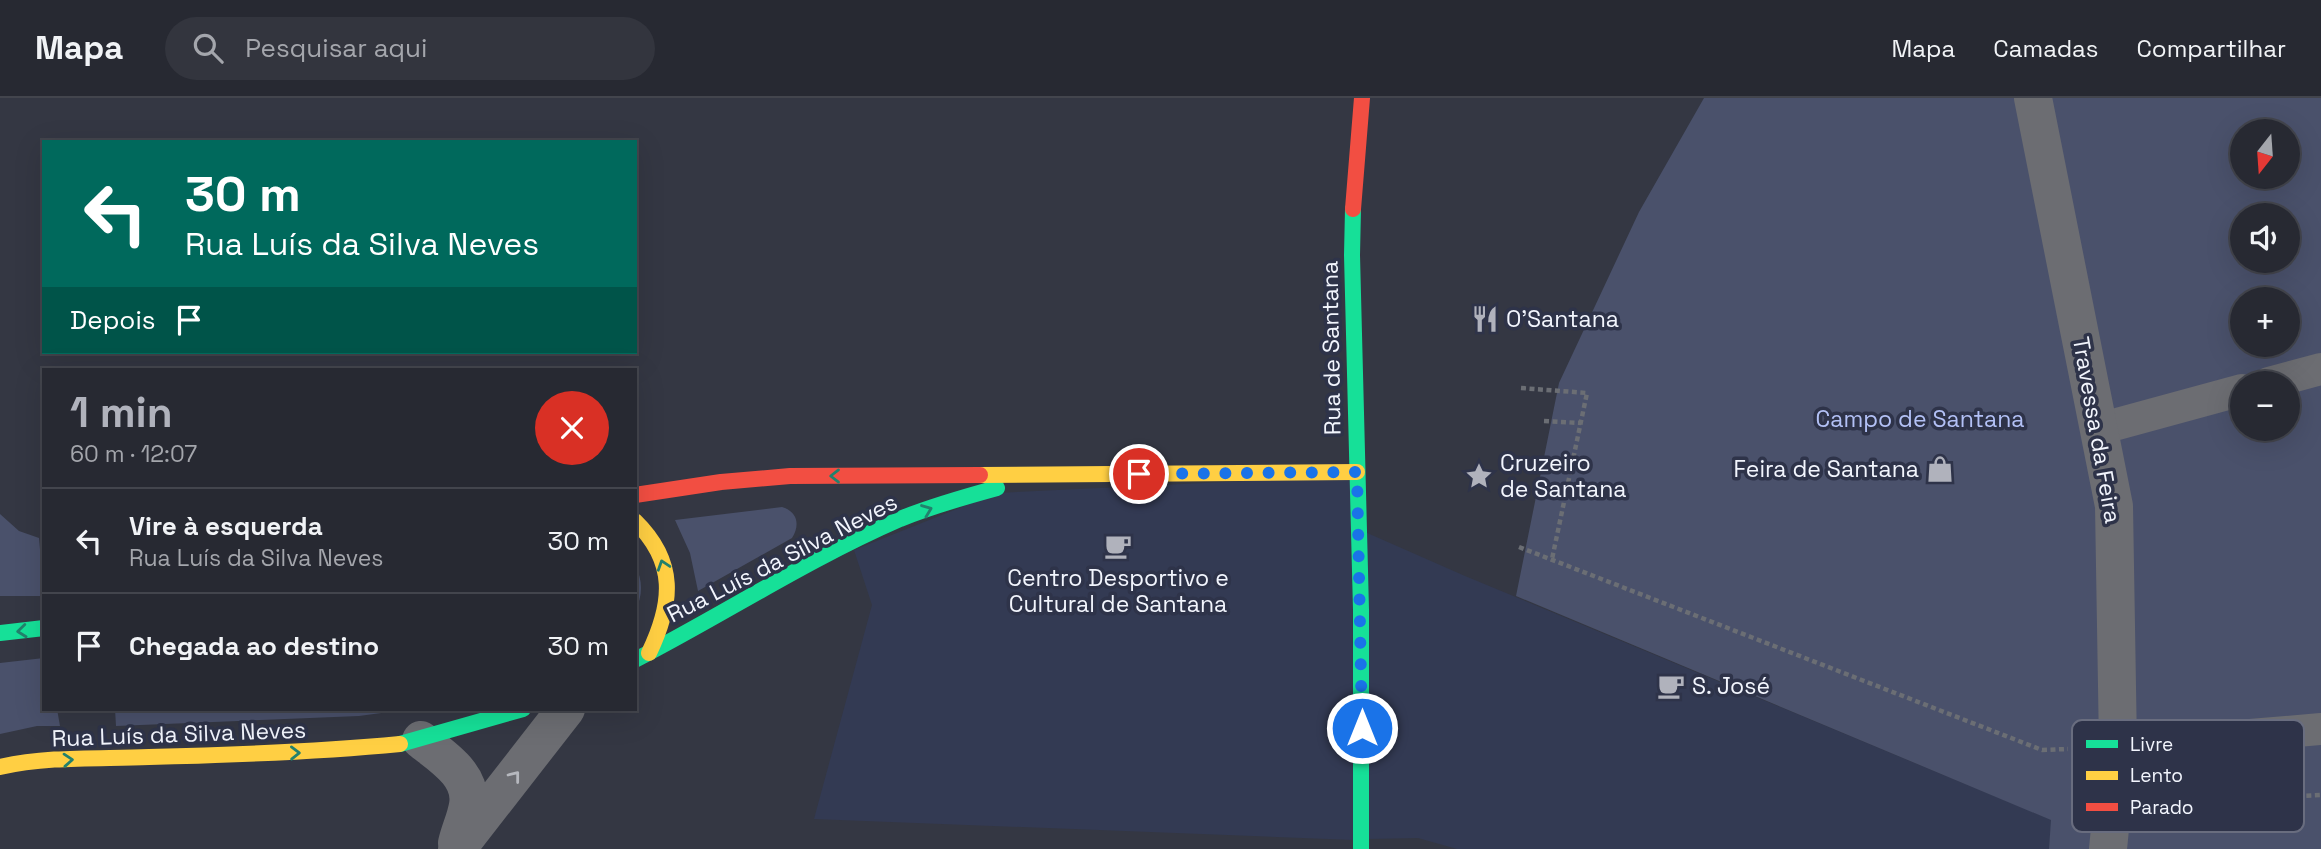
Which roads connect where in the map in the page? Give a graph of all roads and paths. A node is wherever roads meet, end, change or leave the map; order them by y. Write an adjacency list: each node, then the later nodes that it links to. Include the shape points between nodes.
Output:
1 (1362, 98): 10 (main road, Rua de Santana, via 1352,255)
2 (2033, 98): 9 (street, Travessa da Feira)
3 (2321, 369): 4 (lane)
4 (2300, 375)
5 (1521, 388): 8 (path, via 1587,393)
6 (2230, 393): 9 (lane)
7 (1544, 421): 8 (path)
8 (1581, 423): 15 (path)
9 (2099, 429): 21 (street, Travessa da Feira, via 2115,506)
10 (1357, 472): 11 (main road, Rua Luís da Silva Neves); 26 (main road, Rua de Santana)
11 (1075, 474): 12 (main road, Rua Luís da Silva Neves, one-way to 12, via 790,476); 18 (main road, Rua Luís da Silva Neves, one-way to 11, via 880,528 970,494)
12 (637, 495)
13 (637, 523): 18 (main road, one-way to 13, via 659,634 669,588 664,562 647,531)
14 (1519, 547): 15 (path)
15 (1552, 559): 23 (path, via 2042,750)
16 (42, 628): 17 (main road, one-way to 17)
17 (0, 633)
18 (642, 657)
19 (516, 711): 22 (main road, Rua Luís da Silva Neves)
20 (564, 711): 25 (street, one-way to 20)
21 (2118, 720)
22 (421, 740): 24 (main road, Rua Luís da Silva Neves, one-way to 22, via 86,759 318,752); 25 (street, via 466,783 468,803)
23 (2072, 748)
24 (0, 767)
25 (456, 849)
26 (1361, 849)

